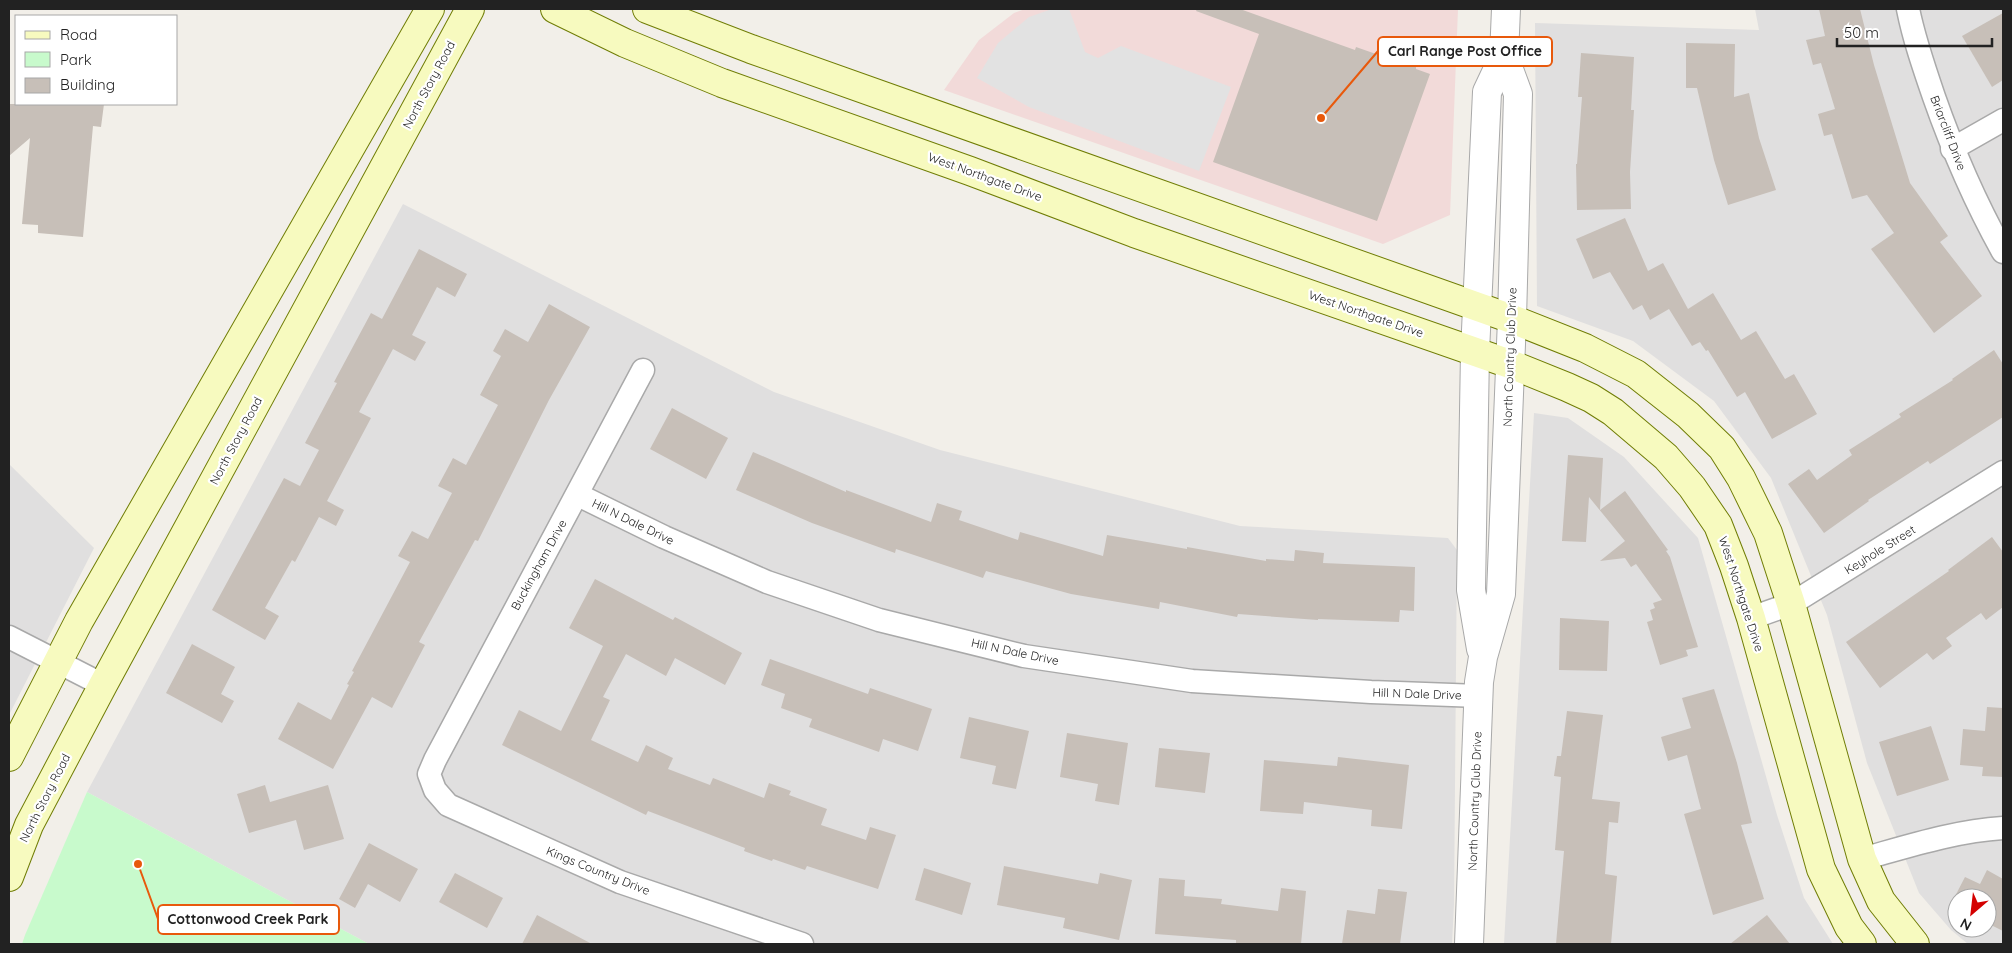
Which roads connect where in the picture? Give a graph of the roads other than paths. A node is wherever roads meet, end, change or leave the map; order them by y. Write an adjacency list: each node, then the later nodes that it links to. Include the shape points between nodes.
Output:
1 (430, 9): 24 (main road)
2 (470, 9): 25 (main road, North Story Road)
3 (555, 9): 11 (main road, West Northgate Drive, via 625,43 722,83)
4 (647, 9): 9 (main road)
5 (1506, 9): 7 (street, North Country Club Drive)
6 (1908, 9): 10 (street, Briarcliff Drive, via 1914,41)
7 (1504, 56): 13 (street, North Country Club Drive, via 1487,92); 14 (street, North Country Club Drive, via 1518,94)
8 (2003, 120): 10 (street)
9 (985, 133): 11 (main road); 13 (main road)
10 (1952, 148): 12 (street, Briarcliff Drive)
11 (970, 171): 15 (main road, West Northgate Drive, via 1134,233)
12 (2003, 252)
13 (1477, 306): 14 (main road); 15 (street, North Country Club Drive)
14 (1512, 319): 16 (street, North Country Club Drive); 20 (main road, via 1585,348 1636,374 1688,415 1722,448 1747,487 1768,533)
15 (1475, 352): 16 (main road, West Northgate Drive); 23 (street, North Country Club Drive, via 1472,590)
16 (1510, 364): 21 (main road, West Northgate Drive, via 1591,398 1613,412 1666,457 1692,487 1718,526); 23 (street, North Country Club Drive, via 1501,594)
17 (643, 370): 19 (street, Buckingham Drive)
18 (2003, 472): 20 (street, Keyhole Street)
19 (578, 495): 26 (street, Hill N Dale Drive, via 767,582 879,620 1024,656 1192,681); 28 (street, Buckingham Drive)
20 (1792, 604): 21 (street, Keyhole Street); 30 (main road)
21 (1752, 618): 34 (main road, West Northgate Drive, via 1821,869 1849,927)
22 (9, 637): 24 (street)
23 (1483, 658): 26 (street, North Country Club Drive)
24 (57, 662): 25 (street); 27 (main road)
25 (103, 685): 31 (main road, North Story Road, via 29,825)
26 (1479, 696): 33 (street, North Country Club Drive)
27 (9, 757)
28 (435, 760): 32 (street, Kings Country Drive, via 430,774 435,790 448,805 620,882)
29 (2003, 828): 30 (street, via 1944,836)
30 (1862, 859): 35 (main road, via 1881,901)
31 (9, 877)
32 (802, 944)
33 (1469, 944)
34 (1862, 944)
35 (1916, 944)

